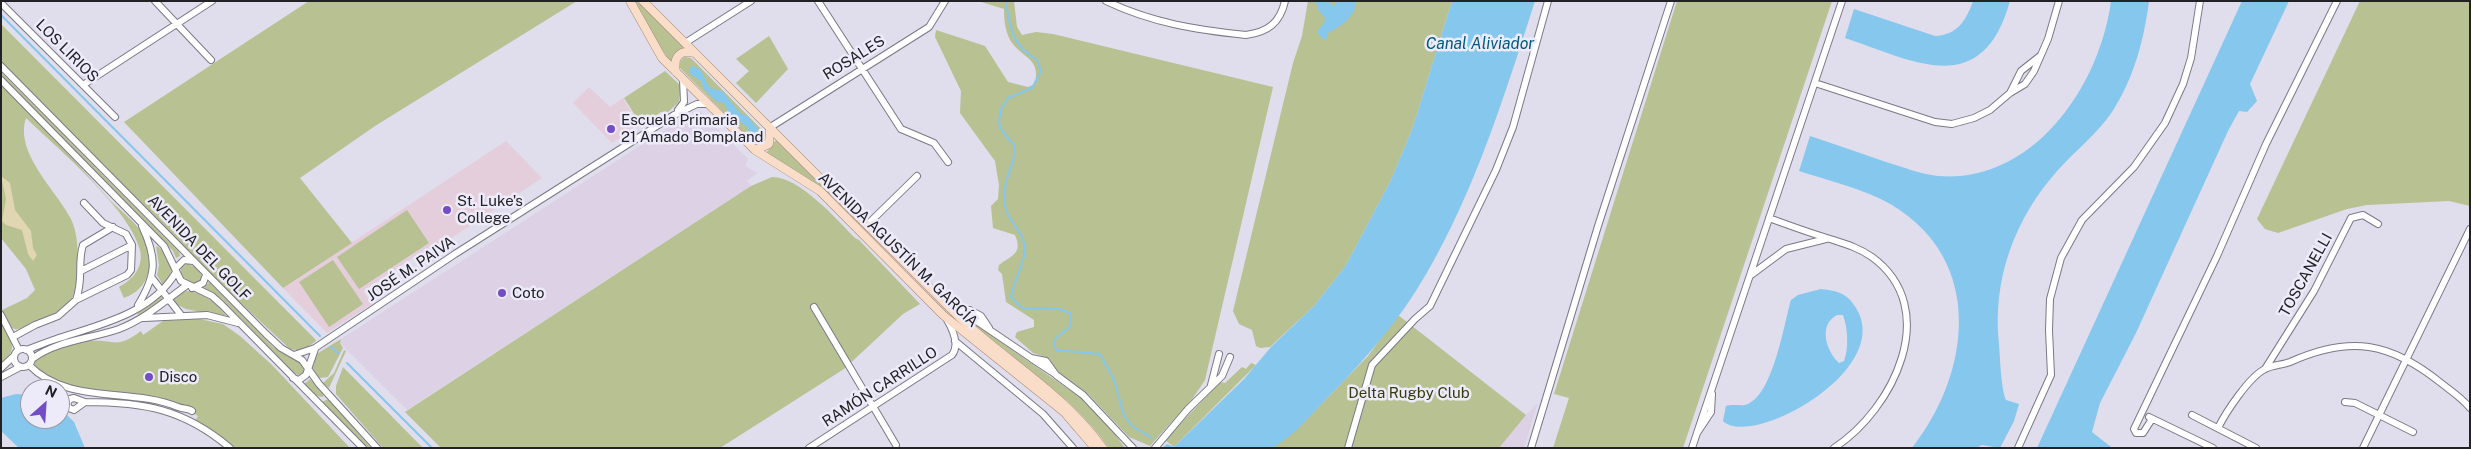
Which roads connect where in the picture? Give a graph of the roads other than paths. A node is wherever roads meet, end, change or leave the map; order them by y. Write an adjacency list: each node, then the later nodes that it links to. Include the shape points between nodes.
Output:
1 (155, 1): 17 (street)
2 (212, 1): 17 (street)
3 (630, 1): 24 (main road, AVENIDA AGUSTÍN M. GARCÍA, via 654,47)
4 (643, 1): 18 (main road, AVENIDA AGUSTÍN M. GARCÍA)
5 (751, 1): 18 (street)
6 (818, 1): 23 (street)
7 (945, 1): 23 (street, ROSALES, via 929,27)
8 (1106, 1): 9 (street, via 1140,16 1176,26 1246,35 1272,27 1281,15)
9 (1285, 1)
10 (1548, 1): 99 (street, via 1513,127 1496,170 1430,306 1372,365)
11 (1671, 1): 100 (street)
12 (1842, 1): 27 (street)
13 (2059, 1): 20 (street)
14 (2200, 1): 103 (street, via 2191,58 2165,123 2134,167 2082,220 2061,258 2050,299 2051,375)
15 (2337, 1): 81 (street, via 2266,144)
16 (1, 3): 28 (street, LOS LIRIOS)
17 (177, 24): 21 (street); 28 (street)
18 (685, 43): 19 (main road, AVENIDA AGUSTÍN M. GARCÍA)
19 (694, 53): 24 (main road, via 678,54); 33 (main road, AVENIDA AGUSTÍN M. GARCÍA)
20 (2040, 55): 29 (street, via 2021,71); 29 (street, via 2029,80)
21 (211, 60)
22 (1, 66): 46 (street, AVENIDA DEL GOLF)
23 (861, 68): 33 (street, ROSALES); 35 (street, via 901,129 934,143)
24 (676, 72): 25 (main road, AVENIDA AGUSTÍN M. GARCÍA)
25 (683, 79): 30 (main road, AVENIDA AGUSTÍN M. GARCÍA); 31 (street, via 684,102)
26 (1, 80): 39 (street, AVENIDA DEL GOLF)
27 (1815, 83): 29 (street, via 1944,124 1983,115); 38 (street)
28 (83, 85): 32 (street, LOS LIRIOS)
29 (2010, 93)
30 (709, 104): 31 (street, JOSÉ M. PAIVA, via 696,104); 34 (main road, AVENIDA AGUSTÍN M. GARCÍA)
31 (674, 115): 66 (street, JOSÉ M. PAIVA, via 455,254)
32 (115, 117)
33 (769, 128): 34 (main road, via 769,144); 41 (main road, AVENIDA AGUSTÍN M. GARCÍA)
34 (755, 150): 60 (main road, AVENIDA AGUSTÍN M. GARCÍA, via 820,191)
35 (948, 162)
36 (917, 176): 41 (street)
37 (84, 203): 42 (street, via 103,223)
38 (1769, 218): 44 (street); 50 (street)
39 (139, 220): 48 (street, AVENIDA DEL GOLF, via 169,251); 51 (street, via 151,245)
40 (2378, 224): 74 (street, TOSCANELLI, via 2363,215 2351,218 2314,292)
41 (867, 226): 61 (main road, AVENIDA AGUSTÍN M. GARCÍA)
42 (113, 227): 45 (street, via 126,234); 47 (street, via 83,245)
43 (2470, 229): 69 (street)
44 (1828, 239): 50 (street, via 1786,249); 102 (street, via 1863,251 1888,271 1901,293 1907,326 1902,356 1888,390 1866,420)
45 (132, 245): 47 (street); 55 (street, via 132,268 127,275)
46 (193, 261): 48 (street, via 180,262); 49 (street, AVENIDA DEL GOLF)
47 (81, 271): 55 (street)
48 (176, 271): 52 (street, AVENIDA DEL GOLF); 53 (street)
49 (206, 275): 52 (street, via 203,282); 68 (street, AVENIDA DEL GOLF, via 273,341)
50 (1750, 276): 101 (street, via 1712,391 1711,412 1697,433)
51 (152, 278): 53 (street); 57 (street)
52 (189, 286): 54 (street); 63 (street, AVENIDA DEL GOLF, via 217,300)
53 (162, 290): 54 (street); 57 (street)
54 (168, 298): 59 (street); 62 (street)
55 (76, 300): 64 (street, via 58,316)
56 (814, 308): 80 (street)
57 (136, 309): 67 (street, via 90,329)
58 (1, 315): 64 (street)
59 (181, 315): 62 (street); 63 (street, via 220,317)
60 (944, 315): 65 (street, RAMÓN CARRILLO); 95 (main road, AVENIDA AGUSTÍN M. GARCÍA, via 1064,412)
61 (958, 316): 96 (main road, AVENIDA AGUSTÍN M. GARCÍA, via 1060,399); 97 (street, via 972,318 1031,358 1046,360 1056,375 1083,395)
62 (143, 318): 70 (street, via 102,334 71,341 39,354)
63 (242, 325): 76 (street, AVENIDA DEL GOLF)
64 (13, 337): 67 (street)
65 (954, 340): 80 (street, RAMÓN CARRILLO, via 956,348 952,355); 94 (street, via 1043,414)
66 (315, 348): 68 (street, JOSÉ M. PAIVA); 73 (street)
67 (20, 351): 70 (street, via 31,353); 71 (street, via 14,360); 72 (street)
68 (293, 355): 73 (street, AVENIDA DEL GOLF)
69 (2406, 358): 74 (street, via 2368,346 2338,345); 82 (street); 85 (street)
70 (31, 362): 71 (street); 83 (street, via 49,380 66,386 100,394 154,399)
71 (20, 367): 75 (street)
72 (1, 368)
73 (308, 368): 76 (street, via 302,378); 92 (street, AVENIDA DEL GOLF)
74 (2265, 369): 87 (street, TOSCANELLI, via 2244,390)
75 (1, 377)
76 (293, 378): 91 (street, AVENIDA DEL GOLF)
77 (1210, 386): 77 (street, via 1224,374 1229,360 1218,357); 98 (street)
78 (85, 402): 90 (street, via 158,407 204,428)
79 (2346, 402): 85 (street, via 2355,403)
80 (872, 407): 89 (street); 93 (street, RAMÓN CARRILLO)
81 (2146, 408): 86 (street); 86 (street, via 2134,429 2136,433 2143,433)
82 (2470, 408)
83 (192, 411)
84 (2192, 415): 87 (street)
85 (2378, 416): 88 (street); 106 (street)
86 (2152, 419): 104 (street)
87 (2218, 428): 105 (street)
88 (2413, 432)
89 (896, 445)
90 (230, 448)
91 (363, 448)
92 (377, 448)
93 (809, 448)
94 (1073, 448)
95 (1095, 448)
96 (1103, 448)
97 (1133, 448)
98 (1155, 448)
99 (1348, 448)
100 (1530, 448)
101 (1692, 448)
102 (1834, 448)
103 (2018, 448)
104 (2213, 448)
105 (2256, 448)
106 (2363, 448)

